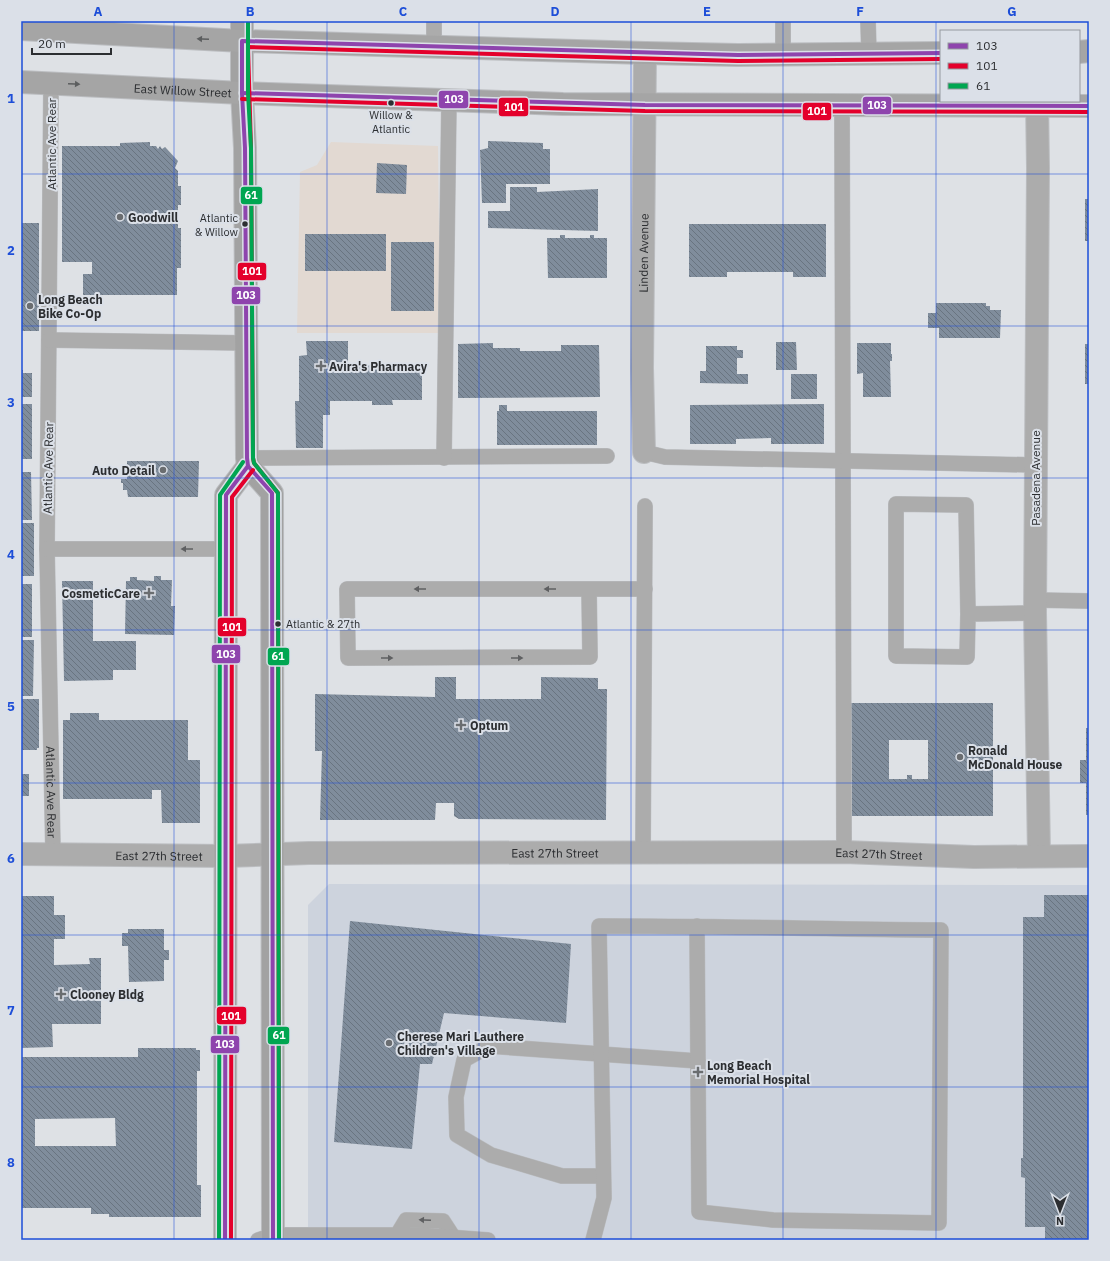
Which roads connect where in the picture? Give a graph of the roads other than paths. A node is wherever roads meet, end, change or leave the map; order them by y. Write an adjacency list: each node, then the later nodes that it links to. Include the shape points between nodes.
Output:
1 (434, 21): 7 (lane)
2 (783, 21): 10 (lane)
3 (868, 21): 11 (lane)
4 (82, 27): 5 (main road); 6 (main road, one-way to 4)
5 (21, 29)
6 (242, 31): 7 (main road); 14 (main road)
7 (434, 46): 8 (main road)
8 (645, 53): 10 (main road); 17 (street, Linden Avenue)
9 (940, 53): 11 (main road)
10 (783, 54): 11 (main road)
11 (869, 54)
12 (21, 82): 13 (main road, East Willow Street)
13 (51, 83): 14 (main road, East Willow Street, one-way to 14); 20 (lane, Atlantic Ave Rear)
14 (242, 93): 15 (main road, East Willow Street); 21 (main road, via 245,148)
15 (449, 99): 17 (main road, East Willow Street); 24 (lane)
16 (1037, 104): 18 (main road, East Willow Street); 19 (main road, East Willow Street); 27 (street, Pasadena Avenue)
17 (645, 105): 18 (main road, East Willow Street); 22 (street, Linden Avenue, via 642,368)
18 (842, 106): 25 (lane)
19 (1089, 106)
20 (49, 340): 21 (lane); 29 (lane, Atlantic Ave Rear)
21 (246, 344): 26 (main road)
22 (644, 452): 25 (lane, via 665,457)
23 (607, 456): 24 (lane)
24 (444, 458): 26 (lane)
25 (844, 461): 27 (lane); 37 (lane)
26 (247, 462): 30 (main road, via 226,495); 40 (main road, via 272,493)
27 (1036, 465): 34 (street, Pasadena Avenue)
28 (645, 506): 32 (lane)
29 (47, 549): 30 (lane, one-way to 29); 39 (lane, Atlantic Ave Rear)
30 (226, 549): 42 (main road)
31 (589, 589): 31 (lane, one-way to 31, via 347,589 348,658 590,657); 32 (lane)
32 (645, 589): 36 (lane)
33 (1089, 601): 34 (lane)
34 (1035, 607): 35 (lane); 41 (street, Pasadena Avenue)
35 (968, 614): 35 (lane, via 967,657 896,656 896,504 966,505)
36 (643, 852): 37 (street, East 27th Street); 40 (street, East 27th Street)
37 (844, 852): 41 (street, East 27th Street, via 974,857)
38 (21, 854): 39 (street, East 27th Street)
39 (53, 854): 42 (street, East 27th Street)
40 (272, 854): 42 (street, East 27th Street); 48 (main road)
41 (1040, 855): 43 (street, East 27th Street)
42 (226, 856): 51 (main road)
43 (1089, 856)
44 (697, 926): 45 (lane, via 599,926); 46 (lane); 46 (lane, via 941,930 939,1223 773,1220 699,1212)
45 (601, 1055): 46 (lane); 47 (lane); 47 (lane, via 489,1046 464,1060 456,1097 456,1120 457,1135 491,1155 562,1176)
46 (698, 1061)
47 (604, 1176): 53 (lane, via 604,1198)
48 (268, 1238): 49 (lane)
49 (398, 1238): 50 (lane, one-way to 49)
50 (453, 1239): 52 (lane)
51 (225, 1240)
52 (488, 1240)
53 (594, 1240)

